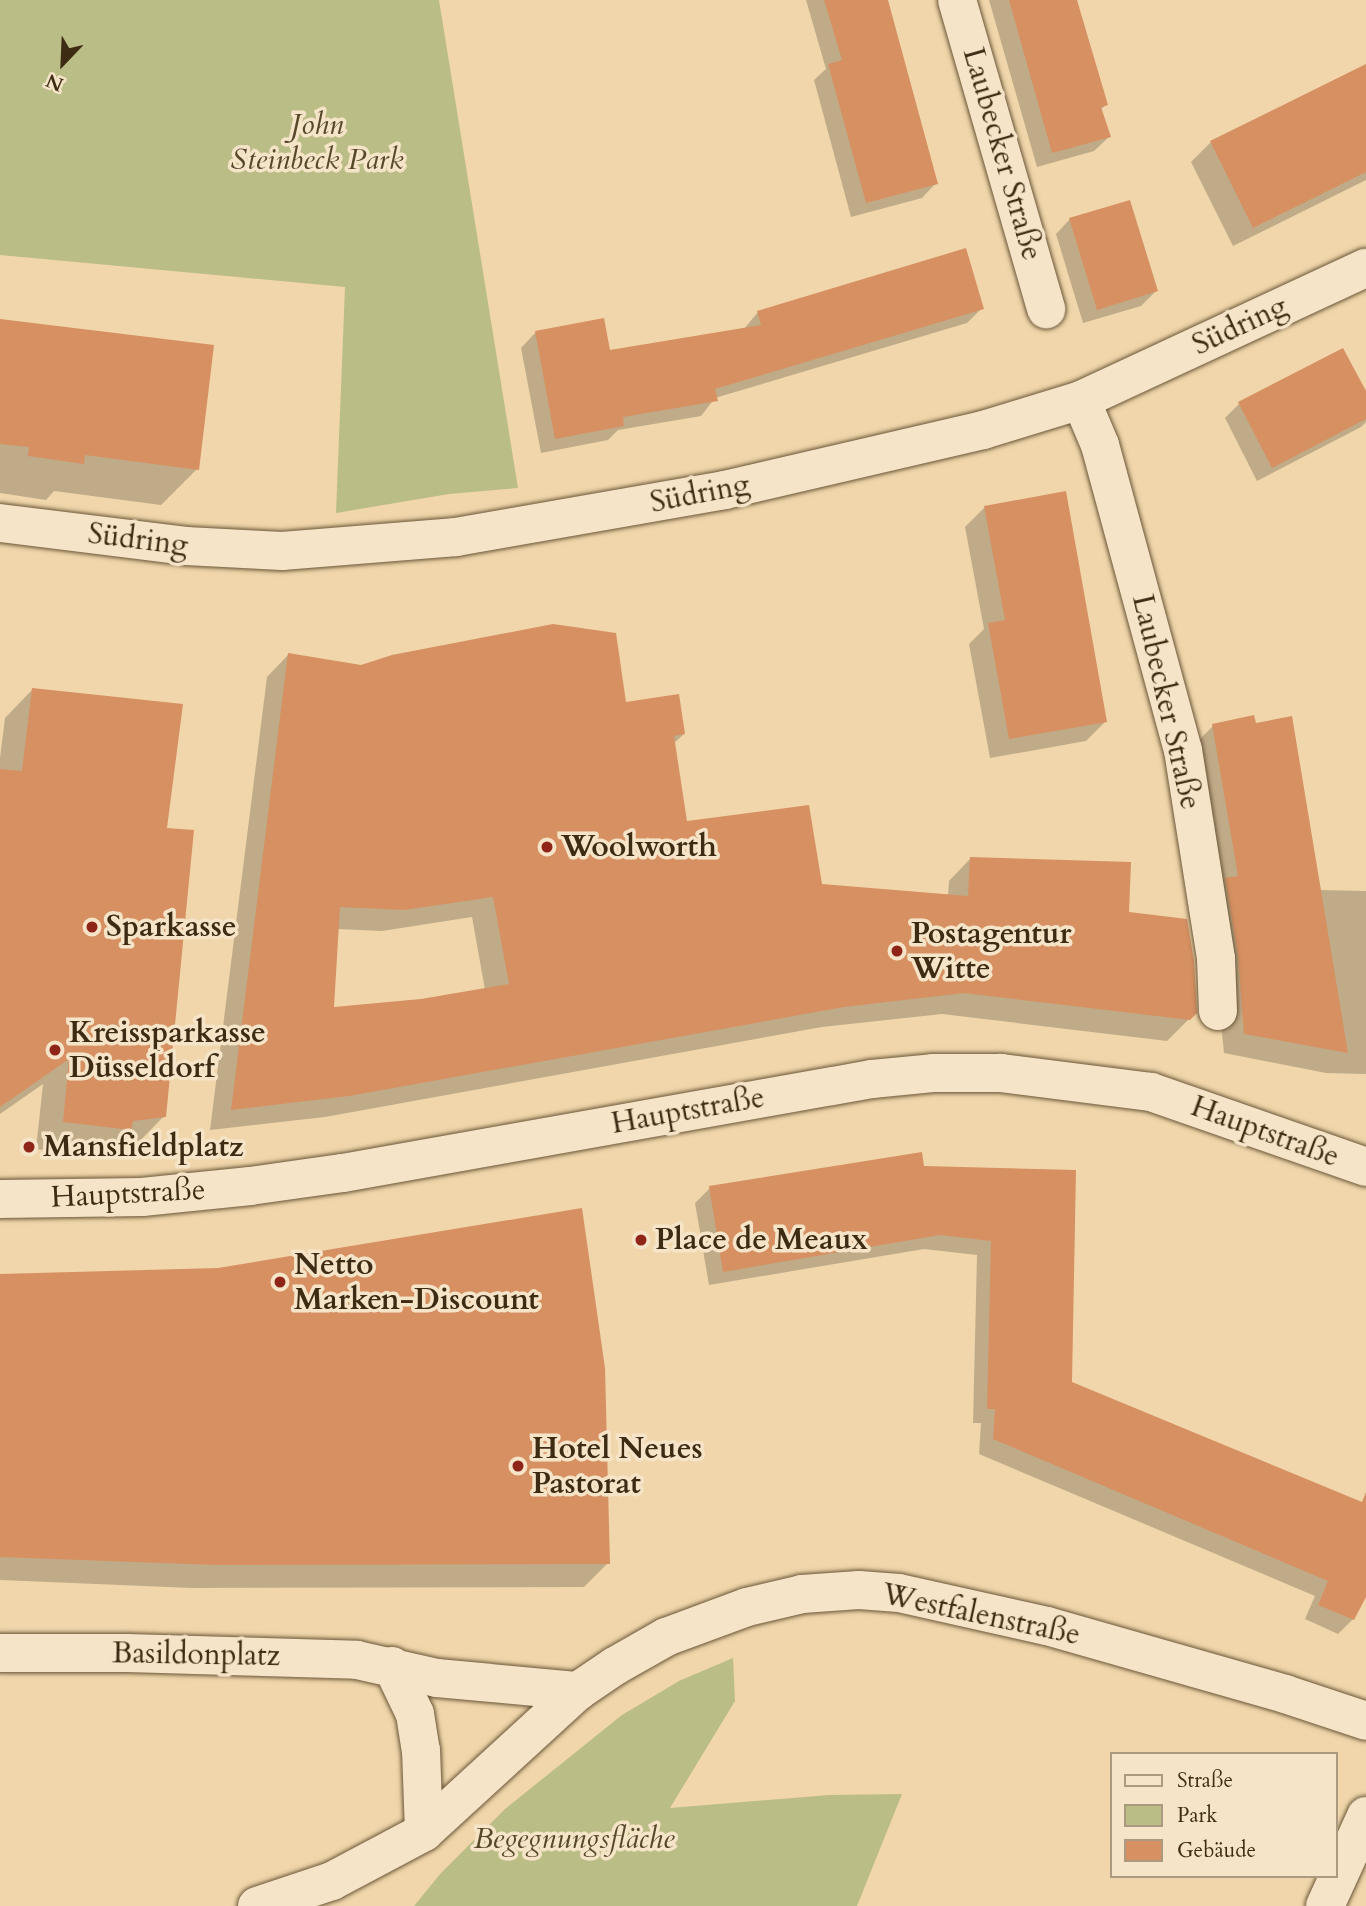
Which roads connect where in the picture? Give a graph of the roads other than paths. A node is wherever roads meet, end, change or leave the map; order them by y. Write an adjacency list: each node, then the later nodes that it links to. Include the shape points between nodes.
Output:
1 (957, 0): 3 (street, Laubecker Straße)
2 (1366, 268): 4 (street, Südring)
3 (1046, 309)
4 (1082, 400): 5 (street, Südring, via 983,430 726,490 456,537 282,551 186,546); 6 (street, Laubecker Straße, via 1100,445 1183,750 1216,959)
5 (0, 523)
6 (1218, 1011)
7 (1366, 1167): 8 (street, Hauptstraße, via 1151,1092 1001,1073 933,1073 872,1079 250,1186 102,1199)
8 (0, 1199)
9 (0, 1653): 10 (street, Basildonplatz, via 290,1656)
10 (392, 1666): 11 (street, Basildonplatz, via 437,1678); 14 (street, via 415,1714)
11 (578, 1691): 12 (street, Westfalenstraße, via 666,1637 747,1607 802,1594 859,1590 900,1593 1047,1626); 14 (street, Westfalenstraße)
12 (1366, 1721)
13 (1366, 1816): 15 (street)
14 (424, 1832): 17 (street, Westfalenstraße, via 332,1881)
15 (1338, 1877)
16 (1338, 1878): 18 (street)
17 (257, 1906)
18 (1325, 1906)

